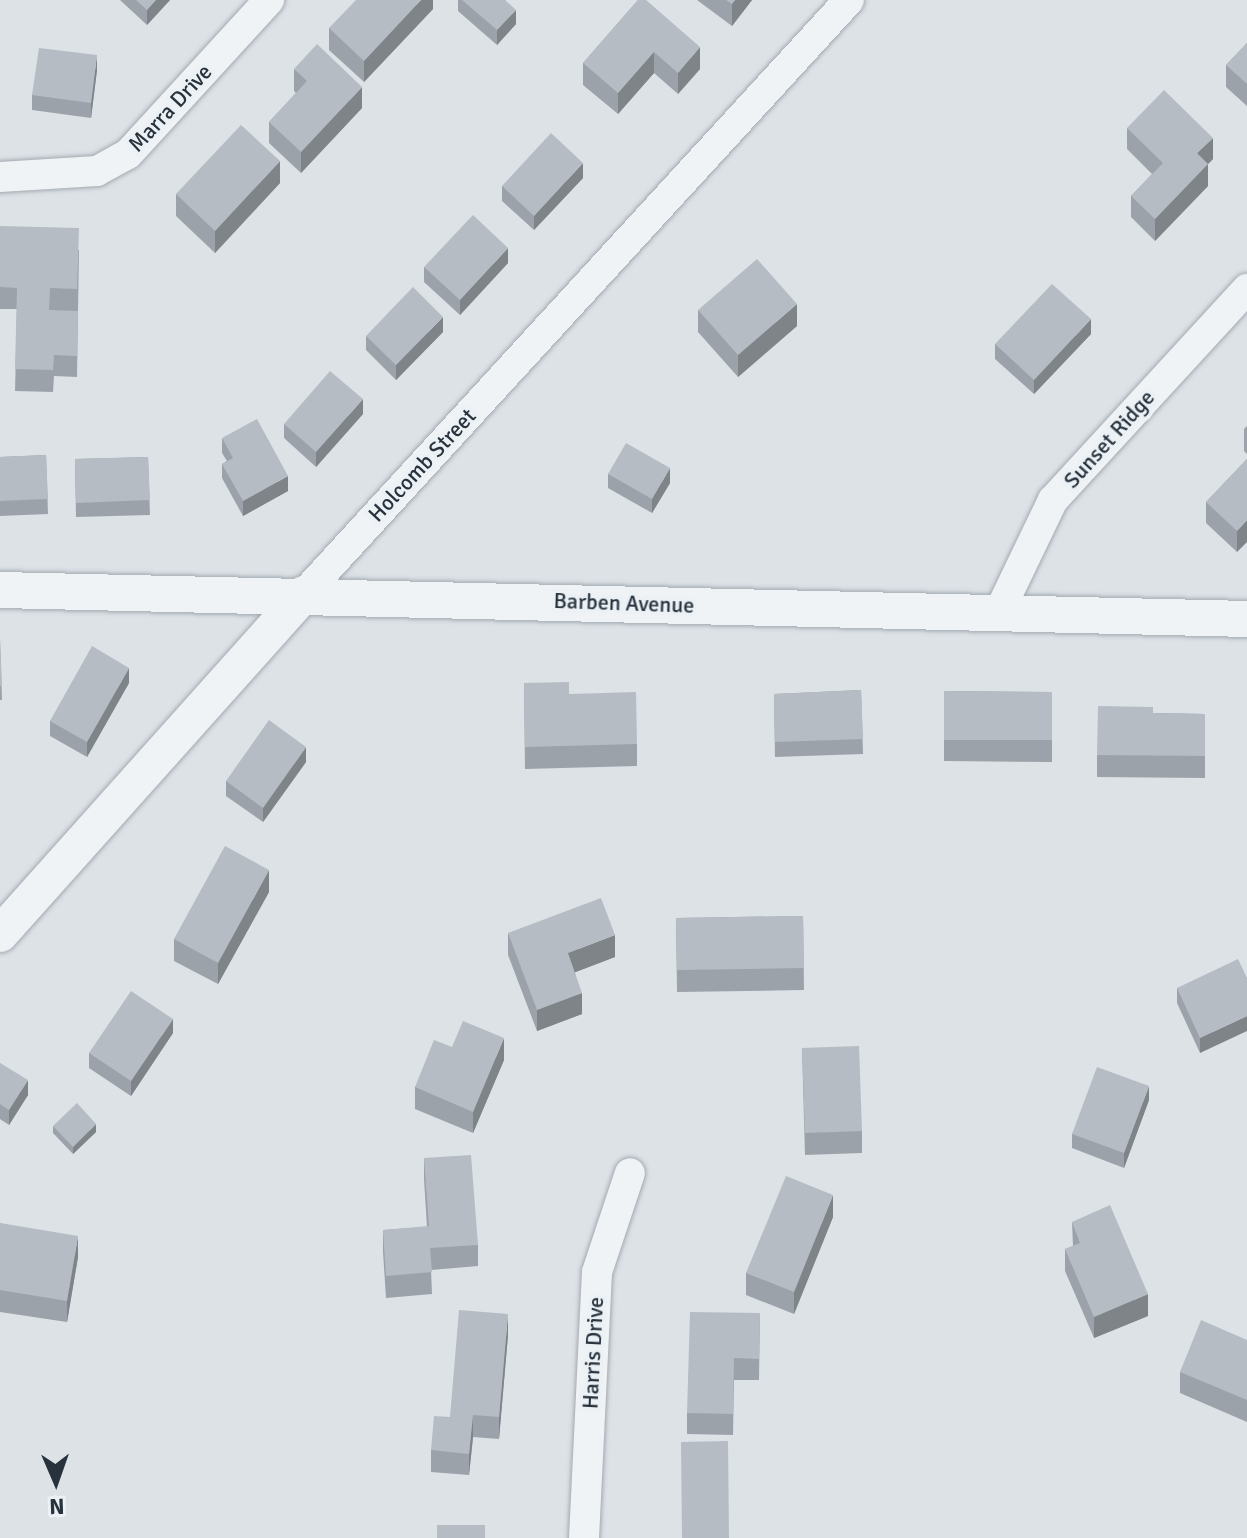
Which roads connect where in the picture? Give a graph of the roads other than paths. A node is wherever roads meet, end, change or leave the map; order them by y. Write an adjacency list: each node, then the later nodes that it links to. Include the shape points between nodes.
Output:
1 (269, 0): 3 (street, Marra Drive, via 128,154 97,171)
2 (849, 0): 6 (street, Holcomb Street)
3 (0, 177)
4 (1247, 289): 7 (street, Sunset Ridge, via 1053,500)
5 (0, 590): 6 (street, Barben Avenue)
6 (304, 594): 7 (street, Barben Avenue); 9 (street, Holcomb Street)
7 (1000, 610): 8 (street, Barben Avenue)
8 (1247, 619)
9 (0, 934)
10 (630, 1173): 11 (street, Harris Drive, via 597,1272)
11 (584, 1538)

